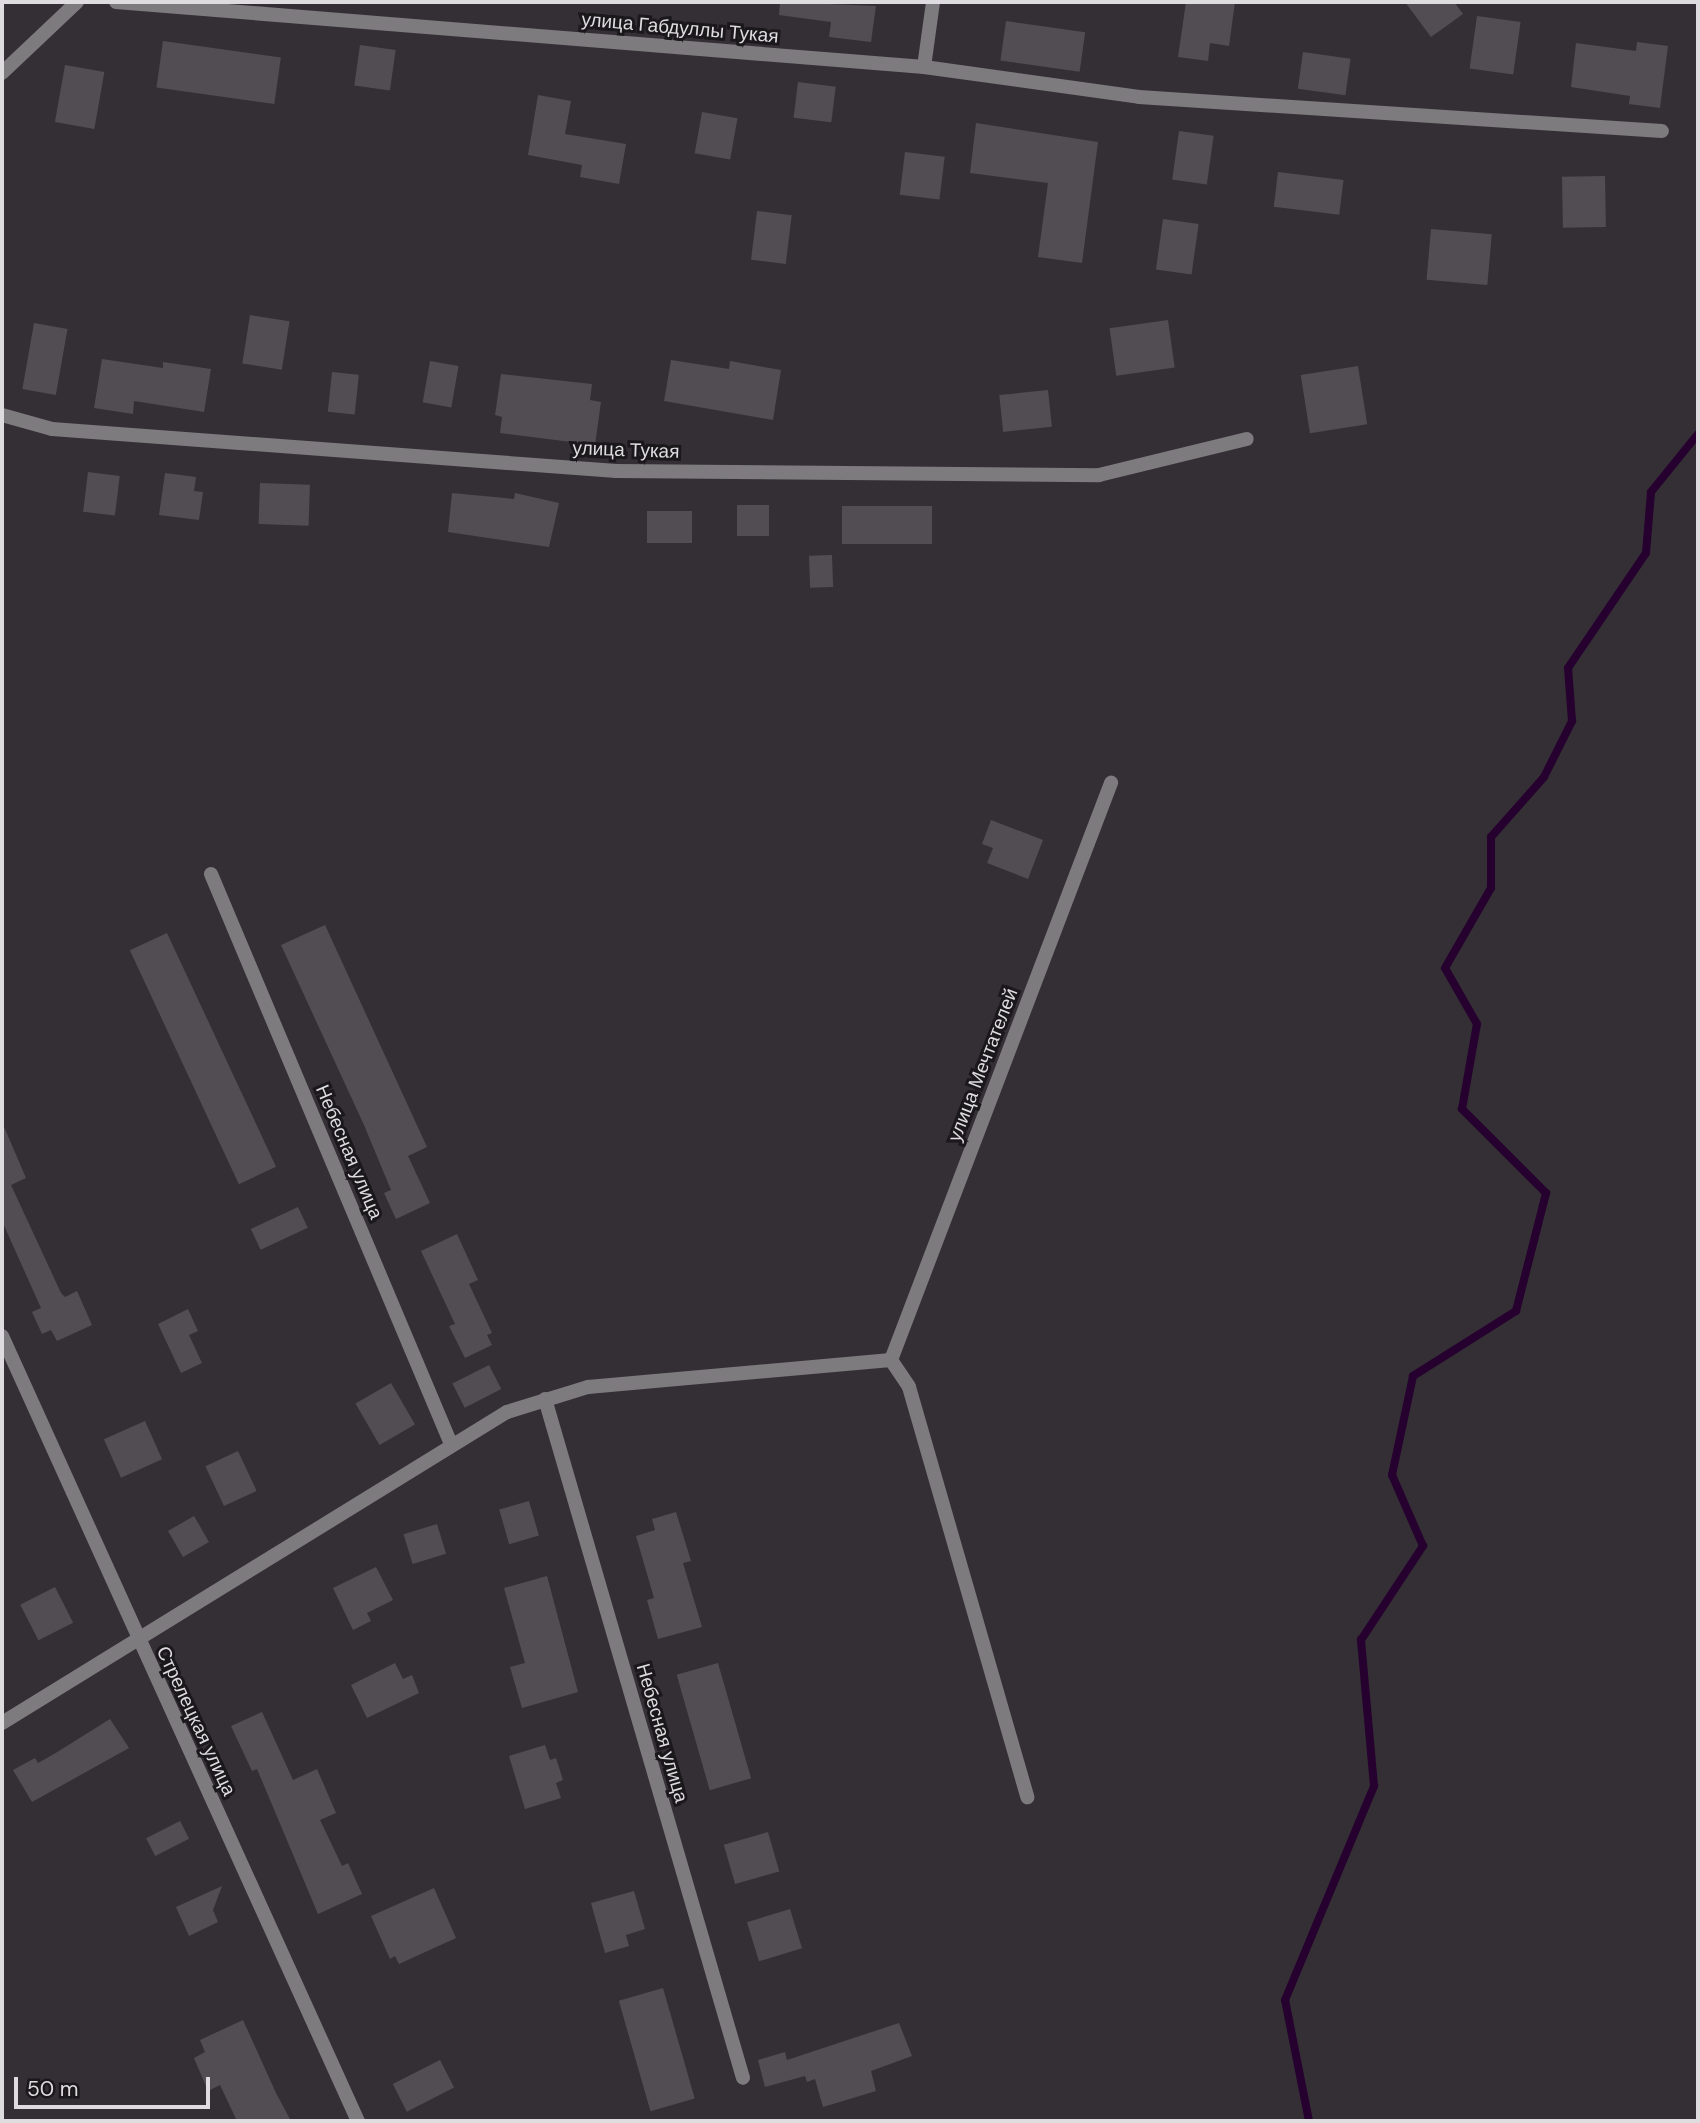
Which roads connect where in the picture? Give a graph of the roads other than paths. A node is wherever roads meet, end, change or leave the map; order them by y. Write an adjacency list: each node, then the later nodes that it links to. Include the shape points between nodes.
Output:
1 (77, 2): 5 (street)
2 (116, 2): 4 (street, улица Габдуллы Тукая)
3 (933, 2): 4 (street)
4 (925, 66): 6 (street, улица Габдуллы Тукая, via 1139,97)
5 (2, 73)
6 (1662, 131)
7 (2, 415): 8 (street, улица Тукая, via 52,429 616,471 1099,475)
8 (1247, 439)
9 (1111, 783): 12 (street, улица Мечтателей)
10 (211, 874): 14 (street, Небесная улица)
11 (2, 1336): 15 (street, Стрелецкая улица)
12 (891, 1360): 13 (street, via 588,1387); 17 (street, via 909,1387)
13 (545, 1399): 14 (street, via 507,1412); 18 (street, Небесная улица)
14 (452, 1444): 15 (street)
15 (138, 1641): 16 (street); 19 (street, Стрелецкая улица)
16 (2, 1723)
17 (1027, 1797)
18 (743, 2078)
19 (358, 2121)

